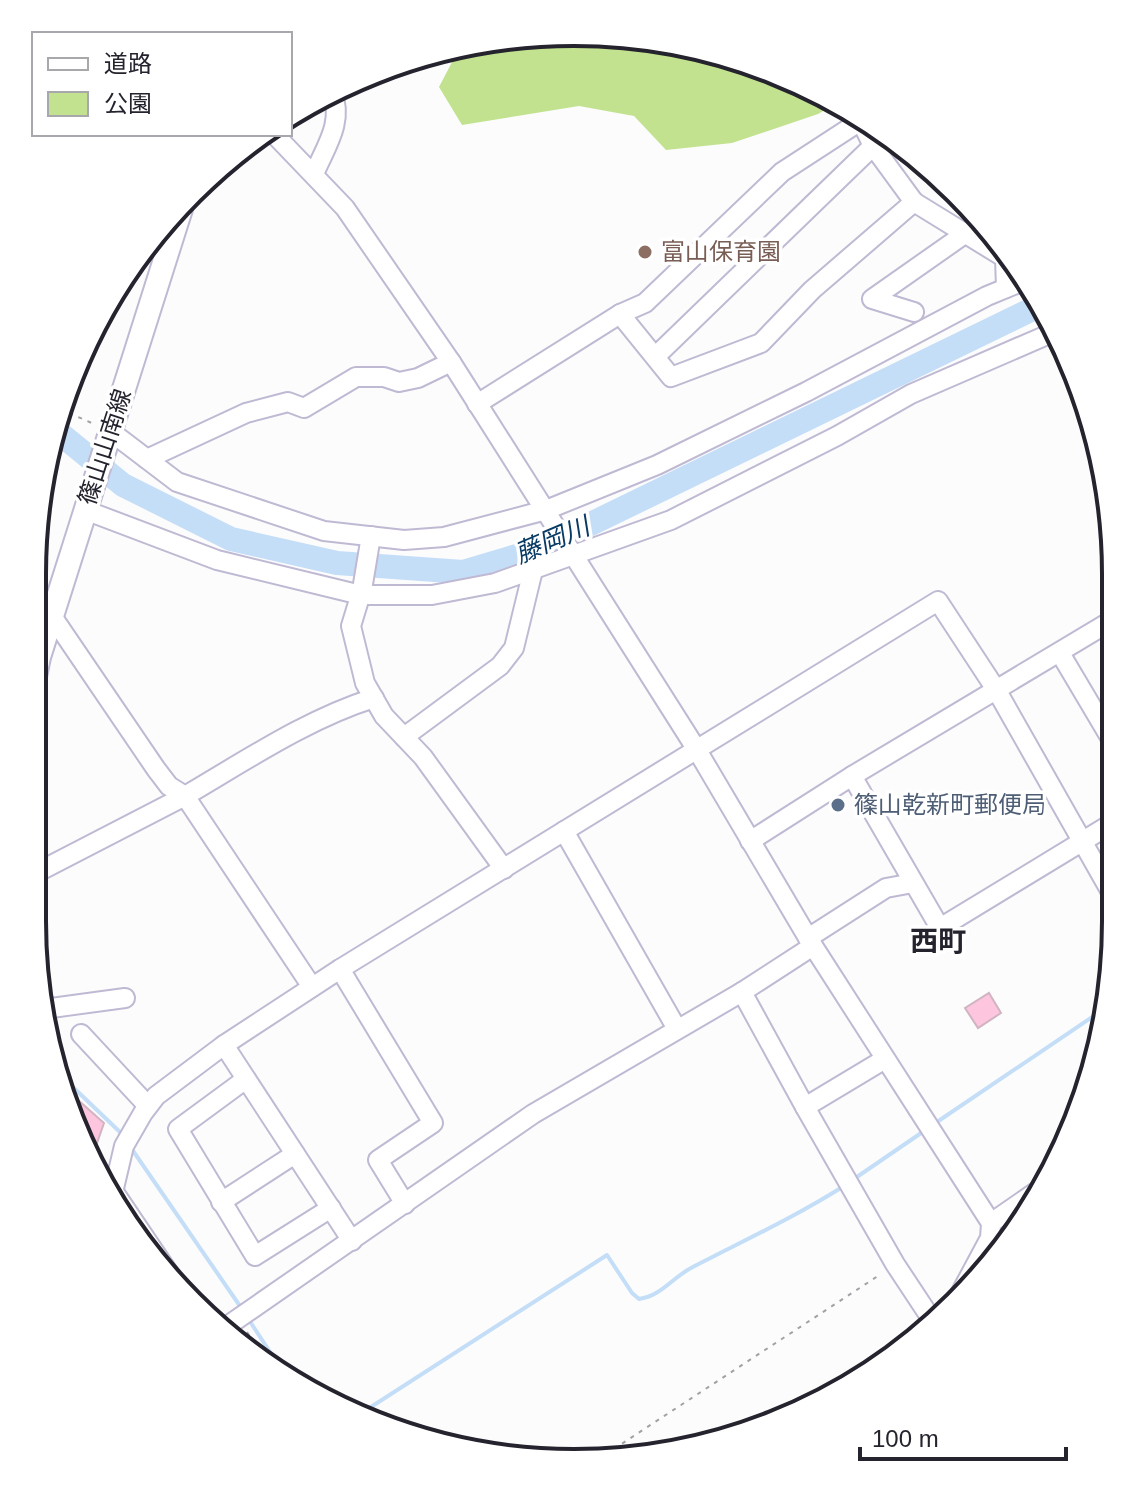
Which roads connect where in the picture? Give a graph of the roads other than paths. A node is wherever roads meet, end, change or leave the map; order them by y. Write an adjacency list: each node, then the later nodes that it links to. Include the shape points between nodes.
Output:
1 (336, 102): 6 (street, via 334,131)
2 (852, 126): 15 (street, via 782,172 645,303)
3 (869, 137): 5 (street)
4 (278, 138): 6 (street)
5 (873, 146): 7 (street); 17 (street)
6 (314, 174): 18 (street, via 345,208)
7 (914, 202): 9 (street); 17 (street, via 812,290 761,343 671,377)
8 (175, 229): 20 (main road, 篠山山南線)
9 (966, 233): 10 (street); 14 (street, via 872,299)
10 (988, 247)
11 (1005, 270): 13 (street)
12 (1015, 284): 13 (street)
13 (1006, 288): 23 (street, via 806,392)
14 (914, 312)
15 (620, 314): 17 (street); 19 (street)
16 (1046, 336): 25 (street, via 911,394 671,520)
17 (656, 356)
18 (451, 362): 19 (street); 21 (street, via 399,382 356,377 304,408 288,402 246,413)
19 (477, 404): 23 (street)
20 (108, 437): 21 (street); 22 (main road, 篠山山南線)
21 (147, 459): 24 (street, via 177,482 324,531)
22 (87, 503): 27 (street, via 217,560); 28 (main road, 篠山山南線)
23 (548, 514): 24 (street, via 444,537); 25 (street)
24 (370, 539): 27 (street)
25 (573, 554): 26 (street); 36 (street)
26 (533, 570): 27 (street, via 432,595); 35 (street, via 514,648 500,666)
27 (362, 593): 33 (street, via 351,626 359,665)
28 (52, 616): 30 (main road, 篠山山南線); 38 (street, via 156,769)
29 (1102, 627): 31 (street)
30 (46, 638)
31 (1060, 653): 32 (street); 34 (street)
32 (997, 691): 36 (street, via 938,601); 37 (street); 42 (street)
33 (374, 698): 35 (street); 38 (street, via 276,743)
34 (1102, 724)
35 (404, 737): 44 (street)
36 (697, 750): 40 (street); 41 (street)
37 (852, 776): 41 (street); 46 (street)
38 (185, 796): 43 (street); 49 (street)
39 (1102, 829): 42 (street)
40 (564, 831): 44 (street); 53 (street)
41 (750, 841): 47 (street)
42 (1082, 841): 45 (street); 46 (street, via 940,928)
43 (46, 868)
44 (504, 869): 48 (street)
45 (1102, 876)
46 (913, 883): 47 (street, via 886,888)
47 (811, 942): 50 (street); 56 (street)
48 (340, 969): 49 (street); 64 (street, via 433,1123 378,1160)
49 (312, 987): 55 (street)
50 (742, 992): 53 (street); 59 (street)
51 (125, 998): 52 (street)
52 (54, 1008)
53 (677, 1029): 64 (street, via 533,1114)
54 (81, 1034): 58 (street)
55 (224, 1045): 57 (street); 58 (street)
56 (885, 1059): 59 (street); 66 (street)
57 (246, 1079): 60 (street); 62 (street, via 178,1129)
58 (148, 1106): 61 (street, via 128,1140)
59 (805, 1107): 69 (street)
60 (295, 1154): 62 (street); 65 (street)
61 (116, 1184)
62 (221, 1202): 65 (street, via 255,1256)
63 (1020, 1203): 66 (street)
64 (405, 1204): 67 (street)
65 (331, 1208): 67 (street)
66 (991, 1223): 68 (street)
67 (352, 1241): 70 (street)
68 (978, 1260)
69 (927, 1313)
70 (237, 1319)

